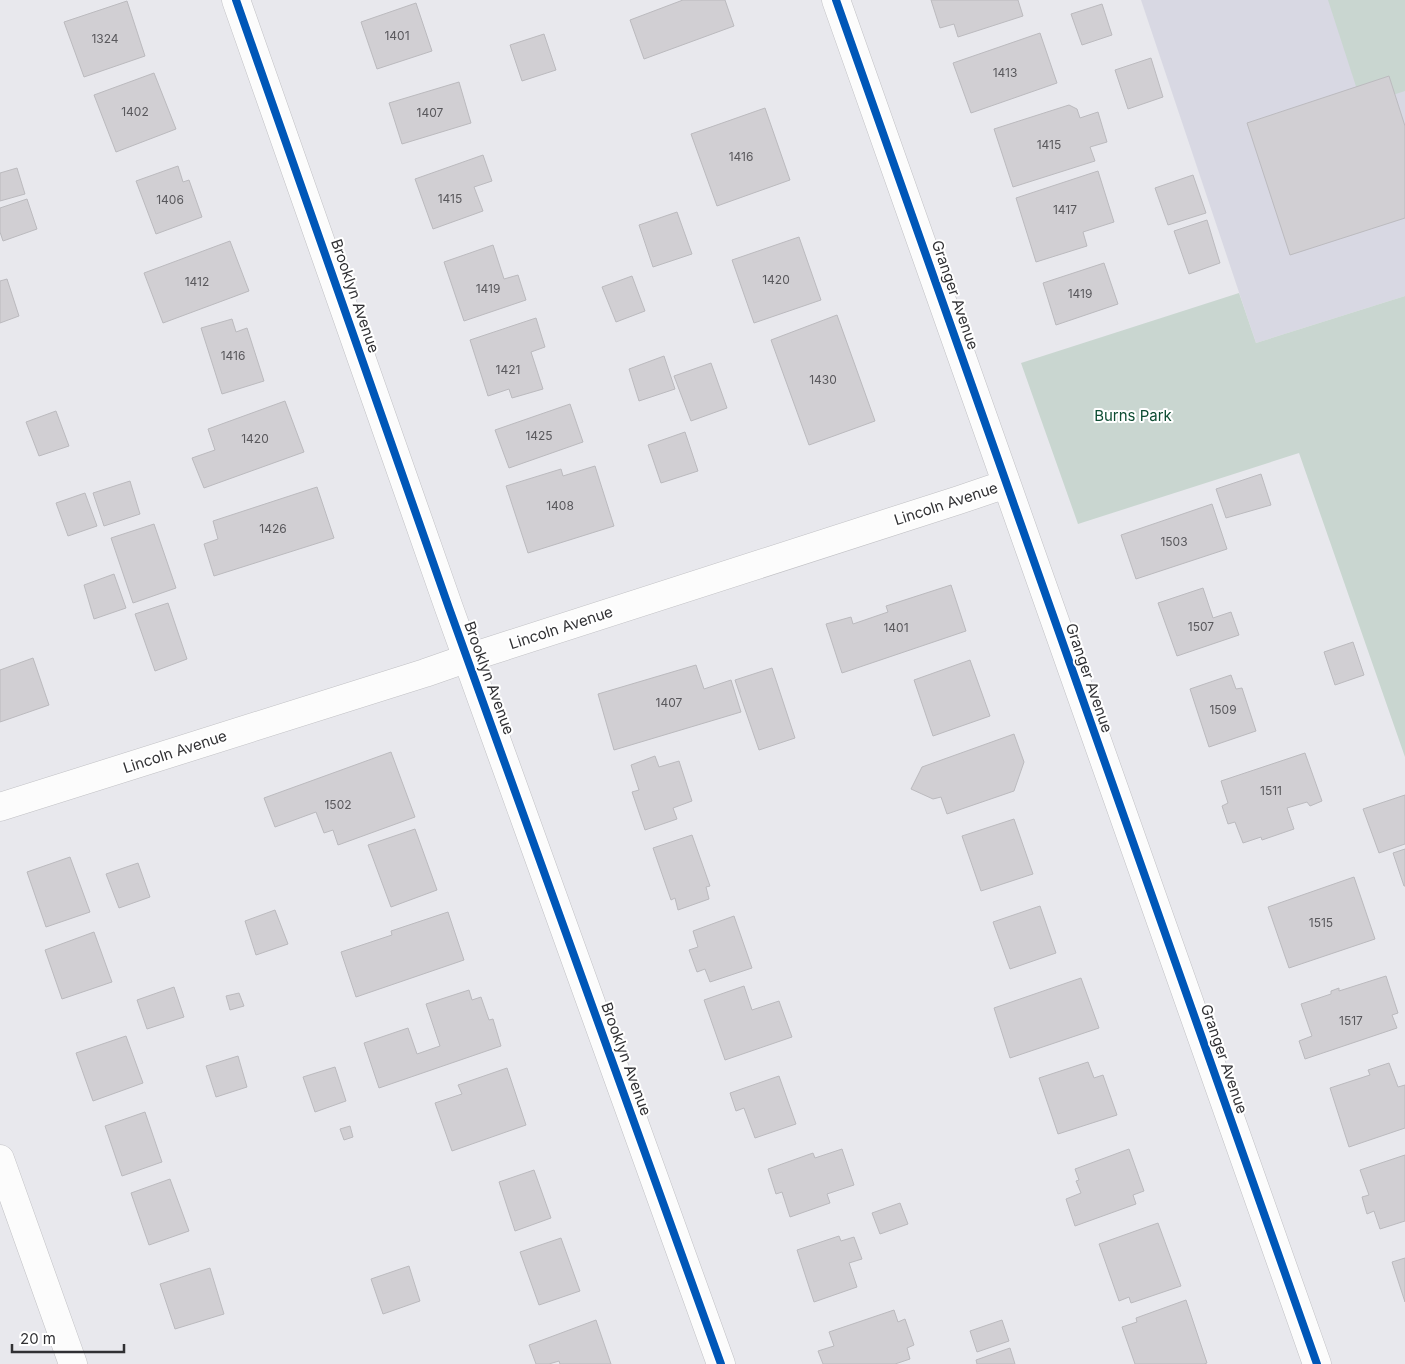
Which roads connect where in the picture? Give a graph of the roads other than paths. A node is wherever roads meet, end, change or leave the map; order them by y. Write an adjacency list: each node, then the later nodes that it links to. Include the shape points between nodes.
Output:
1 (236, 0): 4 (street, Brooklyn Avenue)
2 (836, 0): 3 (street, Granger Avenue)
3 (1006, 484): 4 (street, Lincoln Avenue); 9 (street, Granger Avenue)
4 (468, 658): 5 (street, Lincoln Avenue); 8 (street, Brooklyn Avenue)
5 (0, 808)
6 (0, 1159): 7 (street)
7 (72, 1364)
8 (721, 1364)
9 (1317, 1364)

